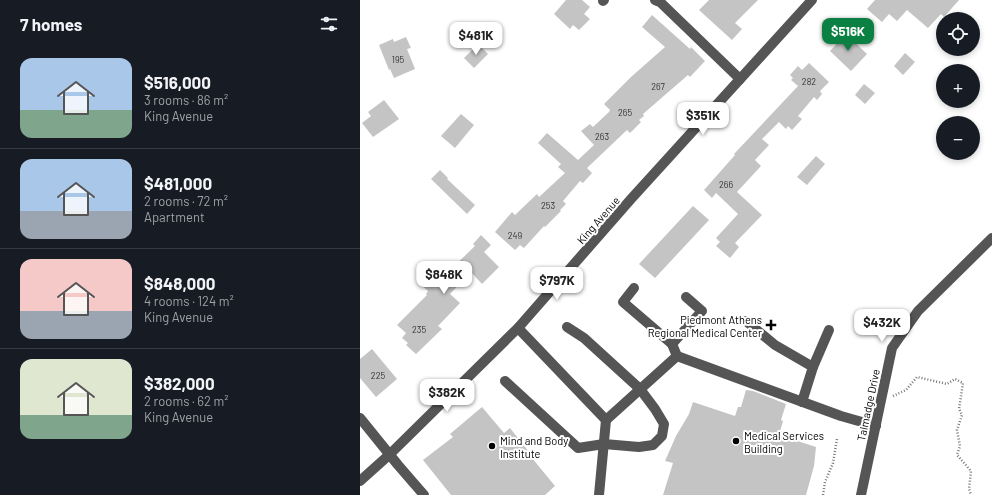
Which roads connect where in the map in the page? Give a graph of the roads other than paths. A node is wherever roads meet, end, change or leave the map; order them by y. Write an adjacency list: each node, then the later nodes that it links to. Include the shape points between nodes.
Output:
1 (655, 0): 3 (street)
2 (812, 0): 3 (street, King Avenue)
3 (740, 79): 9 (street, King Avenue)
4 (992, 238): 19 (street, Talmadge Drive, via 918,311 892,348)
5 (634, 288): 11 (street, via 622,302)
6 (686, 297): 11 (street, via 702,311)
7 (746, 321): 13 (street, via 775,345)
8 (568, 327): 15 (street, via 584,338)
9 (518, 328): 18 (street); 21 (street, King Avenue)
10 (829, 330): 13 (street)
11 (672, 344): 12 (street)
12 (677, 356): 15 (street); 16 (street)
13 (813, 368): 16 (street)
14 (505, 381): 20 (street, via 578,448)
15 (640, 389): 18 (street); 20 (street, via 664,424 662,436 653,445 639,447)
16 (802, 402): 19 (street)
17 (360, 418): 21 (street)
18 (606, 420): 20 (street)
19 (876, 426): 25 (street, Talmadge Drive)
20 (604, 444): 24 (street)
21 (389, 455): 22 (street, King Avenue); 23 (street)
22 (360, 481)
23 (424, 495)
24 (599, 495)
25 (861, 495)

